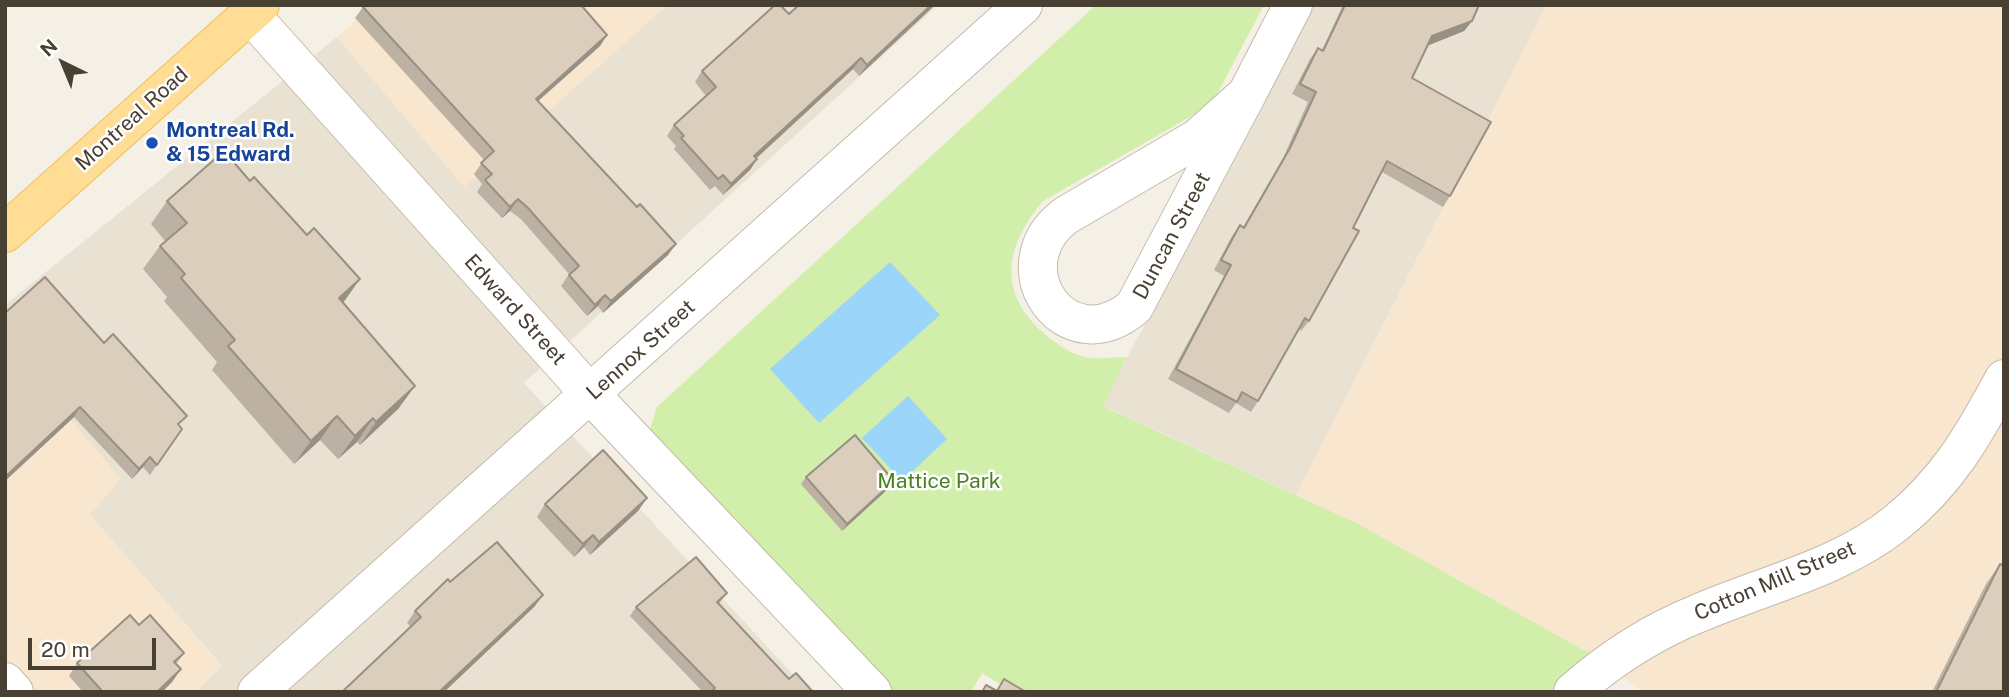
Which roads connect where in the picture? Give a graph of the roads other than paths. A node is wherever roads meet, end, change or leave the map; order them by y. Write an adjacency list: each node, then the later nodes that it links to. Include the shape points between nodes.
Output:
1 (1023, 5): 7 (street, Lennox Street)
2 (1293, 5): 4 (street, Duncan Street)
3 (255, 9): 5 (main road, Montreal Road); 7 (street, Edward Street)
4 (1247, 94): 4 (street, Duncan Street, via 1198,138 1053,227 1041,247 1037,272 1043,295 1058,312 1078,323 1101,325 1134,307)
5 (5, 233)
6 (2004, 379): 12 (street, Cotton Mill Street, via 1948,474 1894,524 1813,569 1665,629 1609,660)
7 (591, 395): 10 (street, Lennox Street); 11 (street, Edward Street)
8 (5, 682): 9 (street)
9 (14, 692)
10 (257, 692)
11 (872, 692)
12 (1573, 692)

